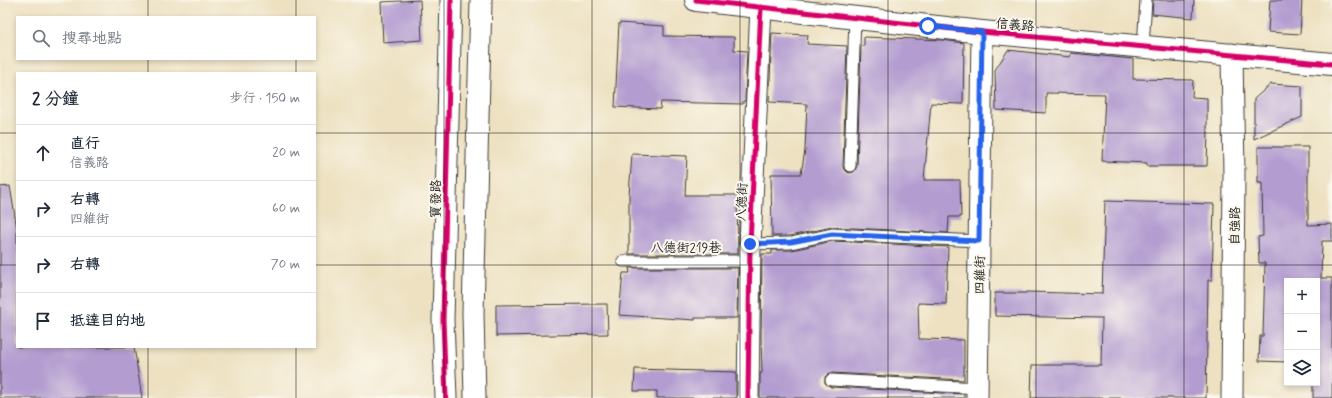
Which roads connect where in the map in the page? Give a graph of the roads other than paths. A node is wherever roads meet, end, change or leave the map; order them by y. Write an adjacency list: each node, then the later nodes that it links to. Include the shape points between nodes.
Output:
1 (451, 0): 17 (street, 寶發路, via 444,320)
2 (481, 0): 18 (street, via 473,313)
3 (696, 0): 5 (street, 信義路)
4 (1146, 0): 8 (lane)
5 (761, 7): 6 (street, 信義路); 13 (street, 八德街)
6 (855, 17): 7 (street, 信義路); 11 (lane)
7 (982, 32): 8 (street, 信義路); 12 (street, 四維街)
8 (1143, 46): 9 (street, 信義路)
9 (1232, 54): 10 (street, 信義路); 20 (street, 自強路)
10 (1332, 64)
11 (850, 166)
12 (979, 241): 13 (lane, 八德街219巷, via 832,234); 16 (street, 四維街)
13 (750, 252): 14 (lane, 八德街219巷); 19 (street, 八德街)
14 (622, 261)
15 (831, 380): 16 (lane)
16 (978, 393)
17 (446, 398)
18 (475, 398)
19 (748, 398)
20 (1232, 398)

